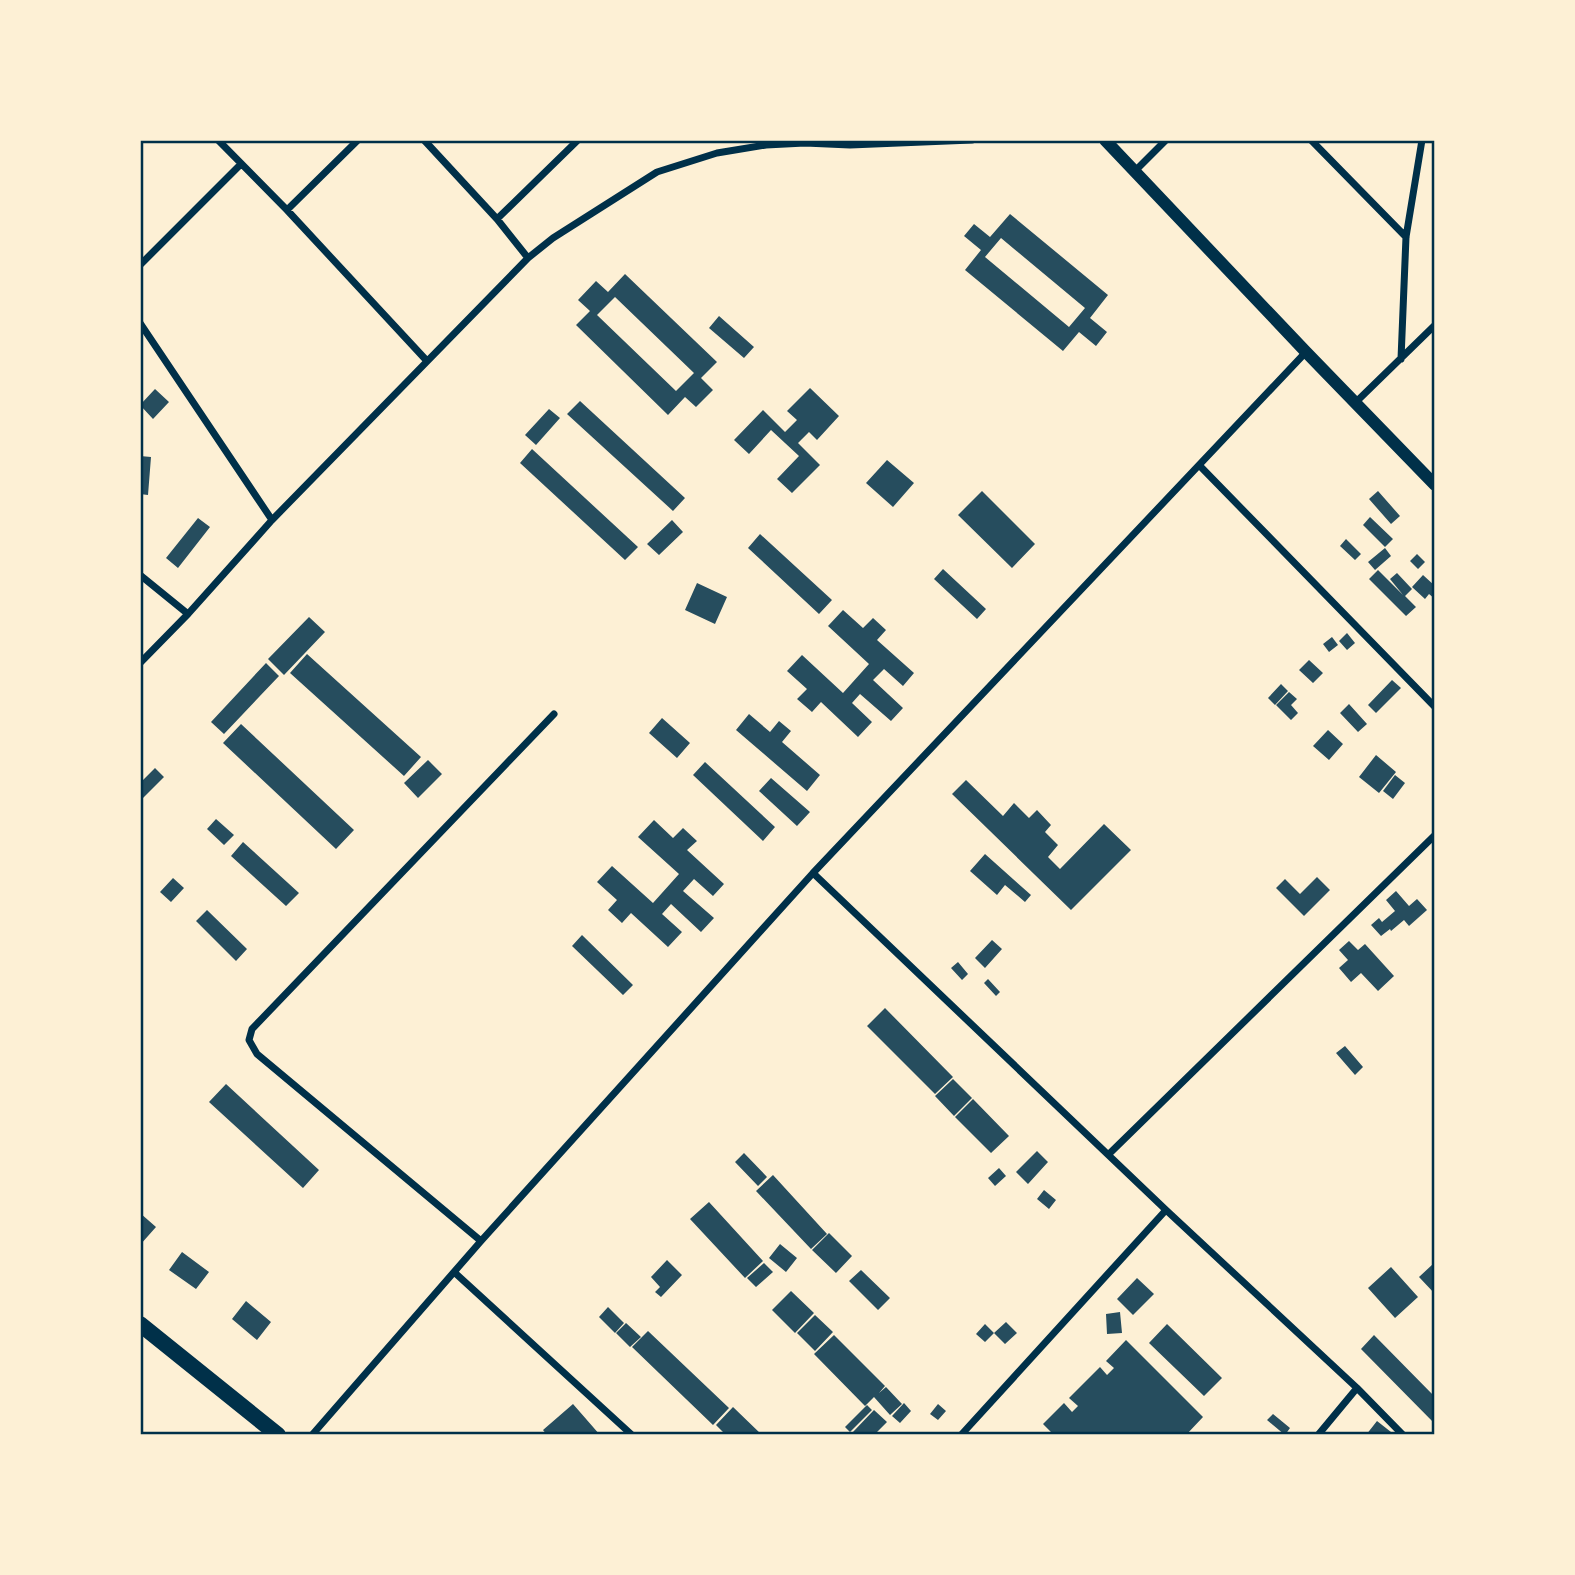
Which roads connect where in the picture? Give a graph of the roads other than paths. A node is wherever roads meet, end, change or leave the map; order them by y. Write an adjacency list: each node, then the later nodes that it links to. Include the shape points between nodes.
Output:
1 (218, 140): 11 (street)
2 (358, 140): 13 (street)
3 (424, 140): 14 (street)
4 (578, 140): 14 (street)
5 (972, 140): 10 (street)
6 (1105, 140): 12 (street)
7 (1166, 140): 12 (street)
8 (1311, 140): 15 (street)
9 (1422, 140): 15 (street)
10 (763, 143): 16 (street, via 657,172)
11 (241, 164): 13 (street); 17 (street)
12 (1135, 171): 21 (street)
13 (287, 210): 23 (street)
14 (497, 219): 16 (street)
15 (1406, 237): 22 (street)
16 (528, 258): 23 (street)
17 (140, 265)
18 (140, 323): 20 (street)
19 (1435, 325): 22 (street)
20 (143, 335): 27 (street)
21 (1306, 352): 24 (street); 25 (street)
22 (1401, 359): 24 (street)
23 (427, 361): 27 (street)
24 (1355, 403): 26 (street)
25 (1199, 465): 31 (street); 34 (street)
26 (1435, 485)
27 (272, 520): 29 (street)
28 (140, 575): 29 (street)
29 (188, 614): 30 (street)
30 (140, 663)
31 (1435, 707)
32 (554, 714): 37 (street, via 252,1029 249,1040 257,1054)
33 (1435, 835): 35 (street)
34 (813, 873): 35 (street); 37 (street)
35 (1109, 1154): 36 (street)
36 (1166, 1210): 40 (street); 44 (street)
37 (481, 1241): 38 (street)
38 (454, 1272): 42 (street); 43 (street)
39 (140, 1324): 41 (main road)
40 (1357, 1388): 45 (street); 46 (street)
41 (278, 1435)
42 (312, 1435)
43 (632, 1435)
44 (961, 1435)
45 (1318, 1435)
46 (1403, 1435)

